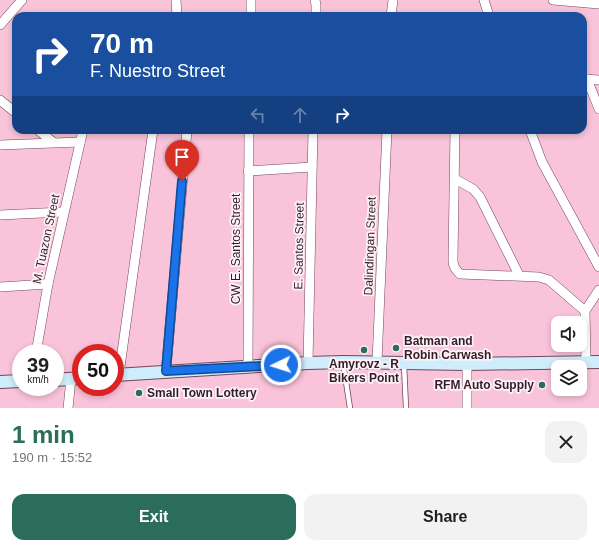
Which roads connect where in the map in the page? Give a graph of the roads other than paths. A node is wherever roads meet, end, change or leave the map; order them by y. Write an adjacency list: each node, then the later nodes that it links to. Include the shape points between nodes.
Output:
1 (22, 0): 14 (street)
2 (176, 0): 9 (street)
3 (251, 0): 10 (street)
4 (315, 0): 11 (street)
5 (393, 0): 12 (street)
6 (484, 0): 13 (street)
7 (553, 0): 8 (street)
8 (599, 4)
9 (177, 12)
10 (251, 12)
11 (316, 12)
12 (392, 12)
13 (488, 12)
14 (0, 25)
15 (587, 79): 16 (street)
16 (599, 80)
17 (587, 83): 19 (street)
18 (0, 100): 20 (street)
19 (599, 109)
20 (12, 110)
21 (43, 134): 30 (street)
22 (82, 134): 31 (street, M. Tuazon Street)
23 (152, 134): 45 (street)
24 (187, 134): 56 (street)
25 (249, 134): 34 (street, CW E. Santos Street)
26 (313, 134): 33 (street, E. Santos Street)
27 (387, 134): 49 (street, Dalindingan Street)
28 (455, 134): 35 (street)
29 (532, 134): 38 (street, via 542,162)
30 (53, 142): 31 (street); 32 (street)
31 (80, 142): 36 (street, M. Tuazon Street)
32 (0, 145)
33 (312, 167): 34 (street); 52 (street, E. Santos Street)
34 (248, 171): 55 (street, CW E. Santos Street)
35 (455, 180): 39 (street, via 477,193); 39 (street, via 455,270 460,274)
36 (63, 212): 37 (street); 40 (street, M. Tuazon Street)
37 (0, 215)
38 (599, 267)
39 (519, 275): 43 (street, via 549,280)
40 (48, 284): 41 (street); 44 (street, M. Tuazon Street)
41 (0, 287)
42 (599, 290): 43 (street)
43 (585, 311): 46 (street)
44 (38, 344)
45 (121, 344)
46 (586, 360)
47 (587, 361): 51 (main road)
48 (343, 362): 49 (main road); 52 (main road); 62 (lane)
49 (378, 362): 53 (main road)
50 (551, 362): 54 (main road)
51 (599, 362)
52 (308, 363): 55 (main road)
53 (404, 363): 54 (main road); 63 (lane)
54 (467, 364): 64 (street)
55 (248, 367): 56 (main road)
56 (166, 371): 57 (main road)
57 (124, 374)
58 (12, 381): 59 (main road)
59 (0, 382)
60 (72, 394): 61 (street)
61 (68, 408)
62 (350, 408)
63 (406, 408)
64 (466, 408)

